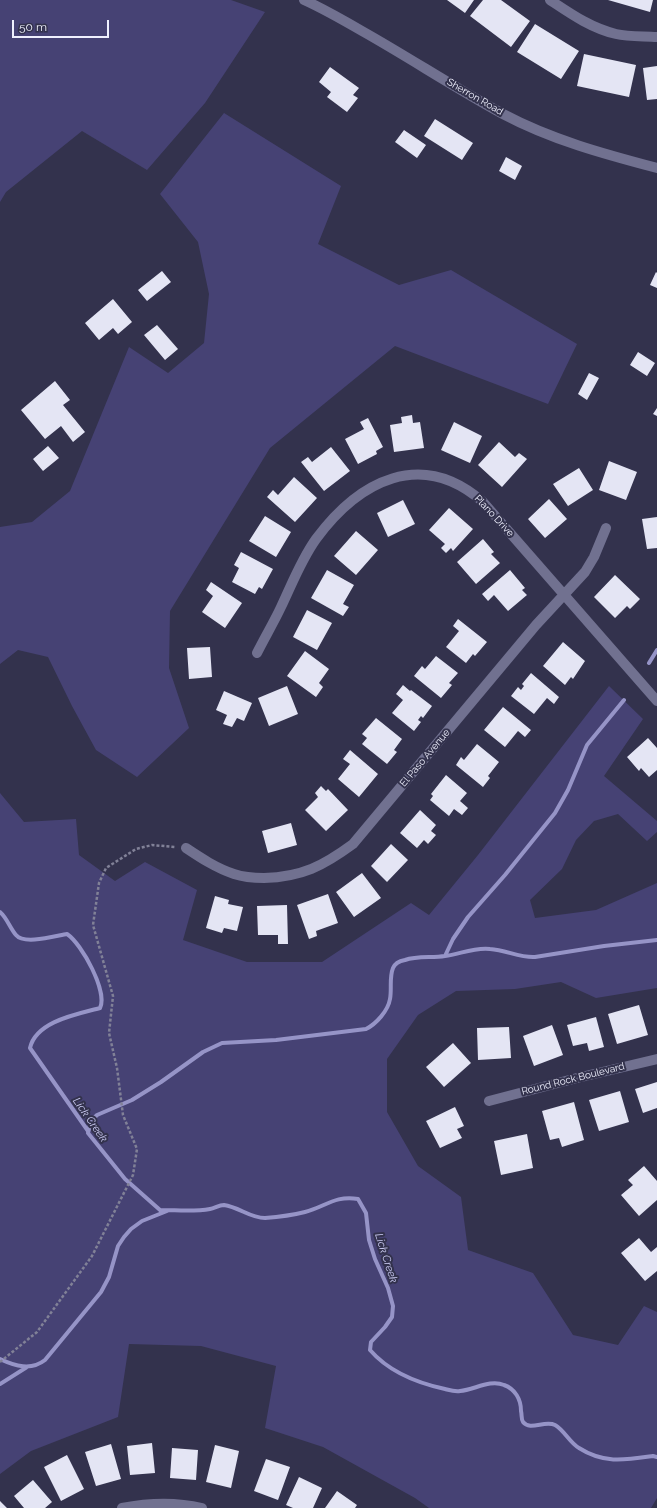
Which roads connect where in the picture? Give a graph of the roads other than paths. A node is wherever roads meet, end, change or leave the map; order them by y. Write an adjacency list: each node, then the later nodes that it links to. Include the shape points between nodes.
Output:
1 (304, 0): 4 (street, Sherron Road, via 538,131 604,154)
2 (550, 0): 3 (street, via 597,28 618,34)
3 (657, 37)
4 (657, 168)
5 (606, 528): 6 (street, El Paso Avenue, via 594,558)
6 (564, 595): 7 (street, Plano Drive, via 483,502 472,493 456,483 435,476 392,478 377,484 354,500 315,540); 8 (street, Plano Drive); 9 (street, El Paso Avenue, via 353,844 335,857 300,874 257,878 235,875 210,864)
7 (257, 653)
8 (657, 701)
9 (186, 848)
10 (657, 1059): 11 (street, Round Rock Boulevard)
11 (489, 1101)
12 (172, 1506): 13 (street, via 138,1505); 14 (street)
13 (122, 1508)
14 (202, 1508)

